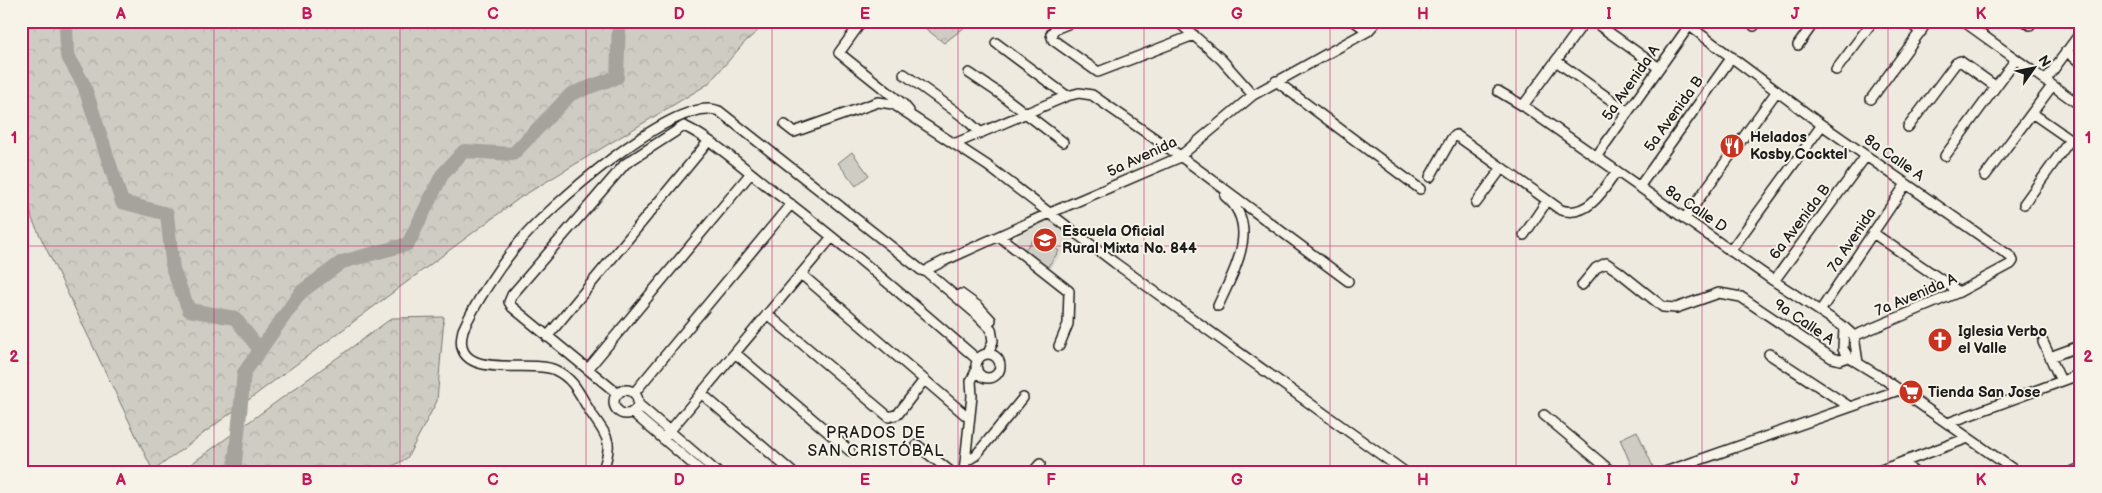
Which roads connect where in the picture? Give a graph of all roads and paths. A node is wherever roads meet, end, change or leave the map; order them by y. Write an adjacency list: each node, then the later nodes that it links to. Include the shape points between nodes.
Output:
1 (862, 21): 45 (street, via 839,53 903,104)
2 (1075, 21): 20 (street, via 1055,29 1051,34 1053,40 1098,72)
3 (1177, 21): 20 (street)
4 (1354, 21): 17 (street)
5 (1377, 21): 17 (street, 5a Avenida)
6 (1585, 21): 26 (street)
7 (1594, 21): 28 (street)
8 (1815, 21): 22 (street)
9 (1872, 21): 29 (street)
10 (1907, 21): 18 (street)
11 (1928, 21): 18 (street)
12 (1963, 21): 16 (street)
13 (2024, 21): 14 (street, via 2030,25)
14 (2032, 21)
15 (1686, 24): 24 (street, 8a Calle A); 28 (street, 5a Avenida A)
16 (1973, 24): 25 (street)
17 (1368, 31): 32 (street, 5a Avenida)
18 (1921, 32): 39 (street)
19 (2081, 32): 23 (street)
20 (1194, 35): 37 (street)
21 (996, 43): 38 (street)
22 (1798, 45)
23 (2066, 52): 27 (street); 33 (street)
24 (1732, 57): 36 (street, 8a Calle A); 65 (street, 5a Avenida B)
25 (2016, 60): 33 (street); 34 (street)
26 (1556, 61): 40 (street); 42 (street)
27 (2081, 63)
28 (1659, 68): 42 (street, 5a Avenida A)
29 (1836, 70)
30 (968, 73): 44 (street)
31 (904, 74): 49 (street)
32 (1276, 81): 37 (street, 5a Avenida); 66 (street)
33 (2048, 84): 41 (street); 43 (street)
34 (1995, 86): 48 (street, via 1960,61); 56 (street)
35 (1498, 91): 40 (street, 8a Calle D)
36 (1777, 91): 47 (street, 8a Calle A); 72 (street)
37 (1253, 95): 57 (street, 5a Avenida)
38 (1067, 96): 44 (street); 57 (street, via 1079,93 1092,95)
39 (1871, 99)
40 (1525, 105): 58 (street, 8a Calle D)
41 (2081, 106)
42 (1628, 112): 58 (street, 5a Avenida A)
43 (2032, 113): 50 (street); 62 (street)
44 (1026, 115): 49 (street); 52 (street)
45 (919, 122): 46 (street, via 893,104 878,102 794,132); 53 (street)
46 (785, 125)
47 (1822, 125): 55 (street, 8a Calle A); 77 (street)
48 (1908, 127)
49 (981, 133): 53 (street)
50 (2070, 140): 54 (street); 70 (street)
51 (708, 142): 61 (street); 90 (street); 90 (street, via 684,126 625,164 512,295 509,302 512,307)
52 (1062, 142)
53 (954, 144): 71 (street)
54 (2081, 147)
55 (1866, 156): 64 (street, 8a Calle A); 81 (street, 6a Avenida B)
56 (1944, 156)
57 (1179, 157): 71 (street, 5a Avenida); 82 (street); 85 (street, via 1232,202 1242,222 1241,255)
58 (1596, 157): 60 (street, 8a Calle D)
59 (1502, 169): 63 (street, via 1456,135); 67 (street); 68 (street)
60 (1616, 172): 65 (street, 8a Calle D); 67 (street, via 1598,198 1582,209 1561,210)
61 (751, 173): 69 (street); 101 (street)
62 (1985, 176)
63 (1430, 177)
64 (1906, 184): 73 (street, 7a Avenida); 78 (street, 8a Calle A, via 2006,252)
65 (1639, 187): 72 (street, 8a Calle D)
66 (1420, 189)
67 (1548, 200): 74 (street)
68 (1476, 203)
69 (791, 204): 75 (street); 107 (street)
70 (2024, 204)
71 (1050, 213): 76 (street, 5a Avenida); 131 (street)
72 (1685, 218): 77 (street, 8a Calle D)
73 (1873, 233): 84 (street); 86 (street, 7a Avenida)
74 (1524, 235)
75 (832, 236): 80 (street); 100 (street)
76 (999, 236): 79 (street, 5a Avenida, via 930,268); 92 (street, via 1069,291 1068,324)
77 (1731, 250): 81 (street, 8a Calle D)
78 (2012, 264): 84 (street, 7a Avenida A)
79 (928, 272): 96 (street, via 969,304 998,333); 126 (street, via 913,264 719,111 702,108 677,116 639,138 527,233 499,269 464,327 461,338 466,353 477,363 487,366 544,366 571,381 606,433 608,452)
80 (800, 274): 87 (street); 104 (street)
81 (1774, 280): 86 (street, 8a Calle D)
82 (1348, 281)
83 (1582, 285): 97 (street, 9a Calle A, via 1596,268 1606,263 1663,307 1676,308 1719,293 1742,298 1832,358)
84 (1959, 292): 89 (street, 7a Avenida A)
85 (1218, 306)
86 (1820, 311): 88 (street, 8a Calle D)
87 (767, 314): 94 (street); 104 (street, via 889,417 898,414)
88 (1844, 327): 89 (street, 8a Calle D); 97 (street, via 1843,349)
89 (1854, 336): 99 (street)
90 (547, 337): 101 (street)
91 (2043, 342): 98 (street)
92 (1059, 346)
93 (2077, 346): 98 (street)
94 (735, 353): 108 (street); 120 (street)
95 (1769, 354): 112 (street)
96 (991, 355): 100 (street, via 982,356); 103 (street, via 999,360 999,372)
97 (1848, 357): 99 (street, 9a Calle A)
98 (2050, 357): 105 (street)
99 (1858, 363): 106 (street, 9a Calle A)
100 (977, 364): 103 (street, via 980,375); 110 (street, via 971,381)
101 (588, 369): 109 (street)
102 (2081, 374): 105 (street)
103 (986, 378): 110 (street)
104 (924, 380): 115 (street)
105 (2061, 381): 116 (street)
106 (1899, 390): 112 (street); 116 (street, 9a Calle A)
107 (634, 393): 109 (street, via 624,390); 113 (street)
108 (702, 393): 117 (street); 128 (street)
109 (618, 394): 113 (street, via 615,400 618,410 625,413)
110 (972, 396): 115 (street)
111 (1023, 398): 123 (street)
112 (1850, 407): 133 (street)
113 (635, 408): 117 (street)
114 (1544, 415): 132 (street)
115 (969, 418): 123 (street)
116 (1948, 423): 118 (street, 9a Calle A)
117 (666, 436): 125 (street); 127 (street)
118 (1968, 438): 121 (street); 136 (street, 9a Calle A)
119 (917, 445): 129 (street)
120 (850, 451)
121 (1902, 462): 134 (street); 135 (street)
122 (1040, 464): 130 (street)
123 (964, 467)
124 (2081, 468): 137 (street)
125 (713, 471)
126 (602, 472)
127 (702, 472)
128 (792, 472)
129 (952, 472)
130 (1033, 472)
131 (1405, 472)
132 (1612, 472)
133 (1665, 472)
134 (1876, 472)
135 (1914, 472)
136 (2017, 472)
137 (2071, 472)

